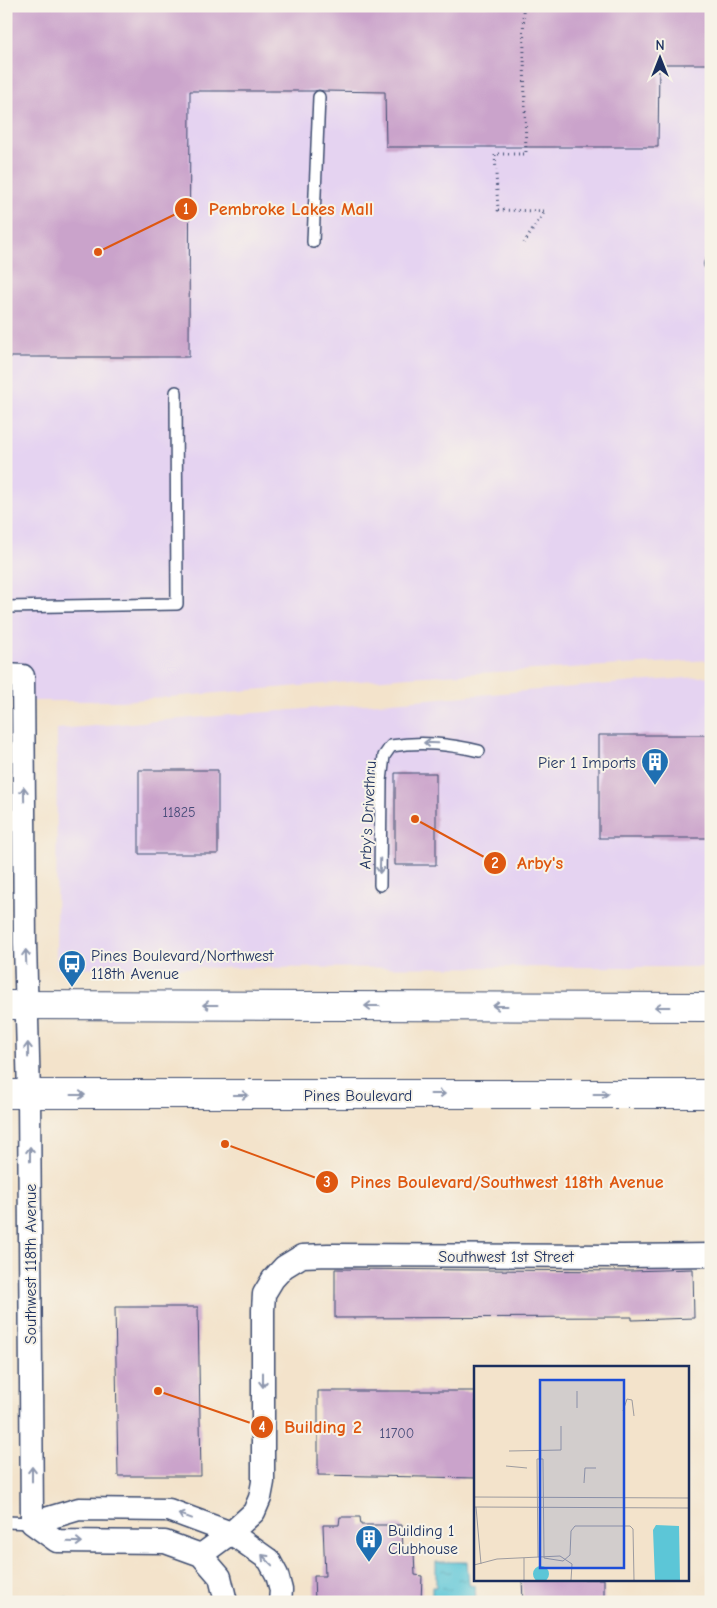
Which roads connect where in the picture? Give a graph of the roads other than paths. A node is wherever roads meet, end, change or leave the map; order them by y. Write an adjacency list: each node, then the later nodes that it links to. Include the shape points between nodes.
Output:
1 (319, 97): 2 (lane)
2 (314, 242)
3 (176, 392): 4 (lane, via 177,604)
4 (6, 607)
5 (15, 676): 8 (street, Southwest 118th Avenue, one-way to 5)
6 (479, 752): 7 (lane, Arby's Drivethru, one-way to 7, via 430,742 391,746 384,756 381,781)
7 (380, 885)
8 (17, 1005): 9 (highway, one-way to 8); 10 (street, Southwest 118th Avenue, one-way to 8)
9 (711, 1007)
10 (18, 1094): 11 (highway, Pines Boulevard, one-way to 11); 14 (street, Southwest 118th Avenue, one-way to 10)
11 (711, 1094)
12 (711, 1254): 15 (street, Southwest 1st Street, one-way to 15, via 302,1256 284,1266 264,1294 263,1482 260,1498 254,1512)
13 (6, 1522): 14 (lane)
14 (32, 1523): 15 (street, one-way to 14, via 169,1510 78,1509); 16 (street, one-way to 16, via 57,1541 165,1542)
15 (230, 1533): 16 (street); 18 (street, one-way to 15, via 281,1590 269,1560)
16 (201, 1555): 17 (street, via 220,1577)
17 (226, 1602)
18 (280, 1602)

